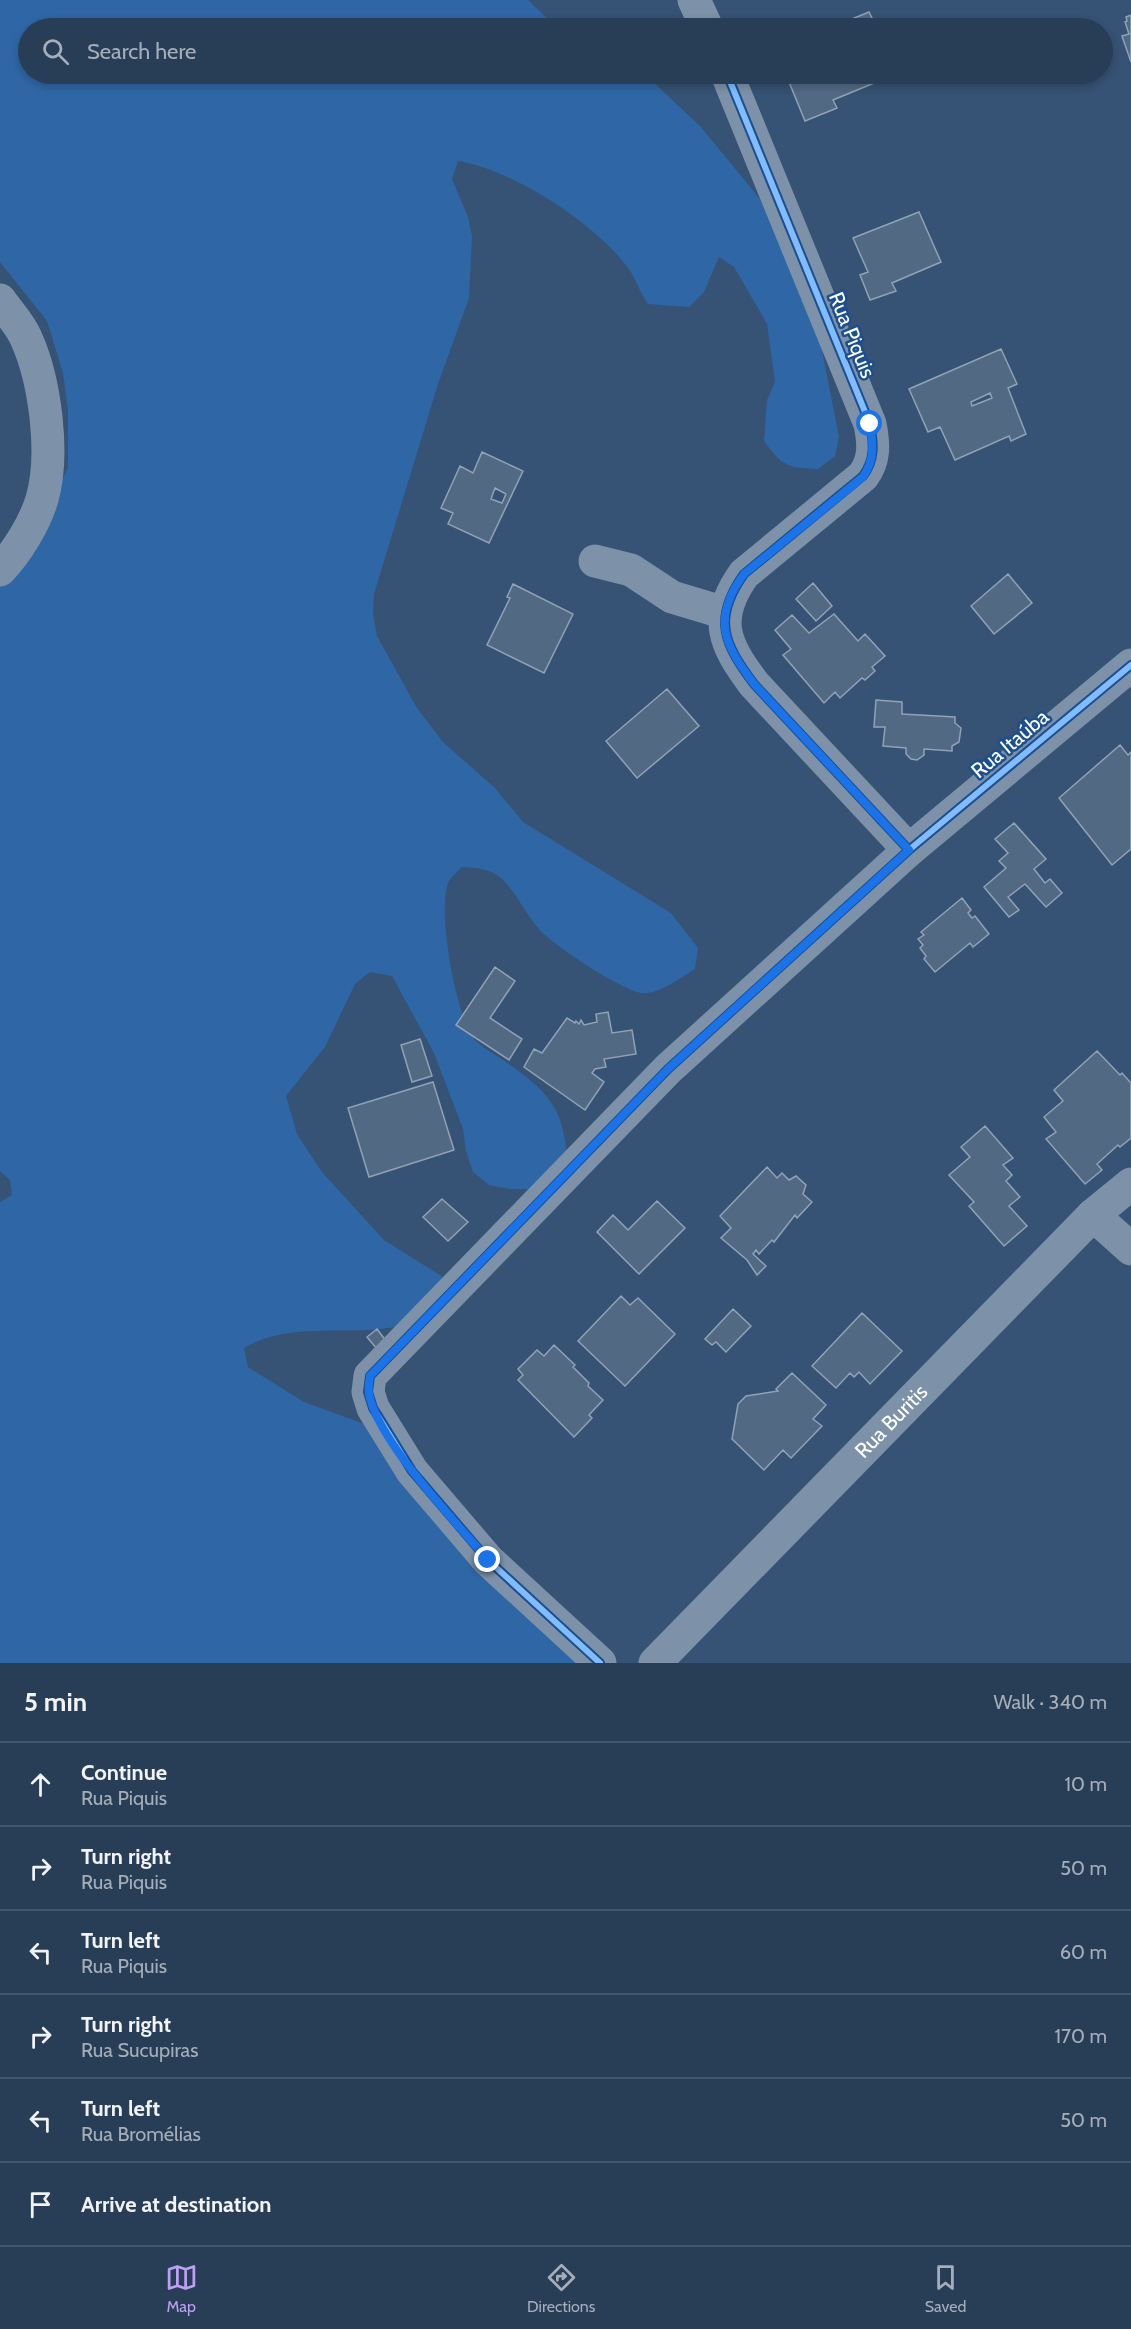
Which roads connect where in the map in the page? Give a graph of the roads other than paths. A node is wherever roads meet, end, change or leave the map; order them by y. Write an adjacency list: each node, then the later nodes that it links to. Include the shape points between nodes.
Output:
1 (694, 0): 2 (street)
2 (702, 18)
3 (731, 84): 7 (street, Rua Piquis, via 870,424 873,451 863,477 744,574 730,592)
4 (0, 300): 6 (street, via 25,335 39,371 46,428 46,480 32,522)
5 (595, 561): 7 (street, via 631,570 672,597)
6 (0, 570)
7 (725, 613): 9 (street, Rua Piquis, via 725,632 732,654 754,684)
8 (1131, 665): 9 (street, Rua Itaúba)
9 (909, 850): 13 (street, Rua Itaúba, via 668,1069 370,1376 368,1392 373,1408 412,1471 488,1560)
10 (1131, 1184): 11 (street, Rua Buritis)
11 (1094, 1215): 12 (street); 14 (street, Rua Buritis)
12 (1131, 1249)
13 (600, 1663)
14 (655, 1663)

